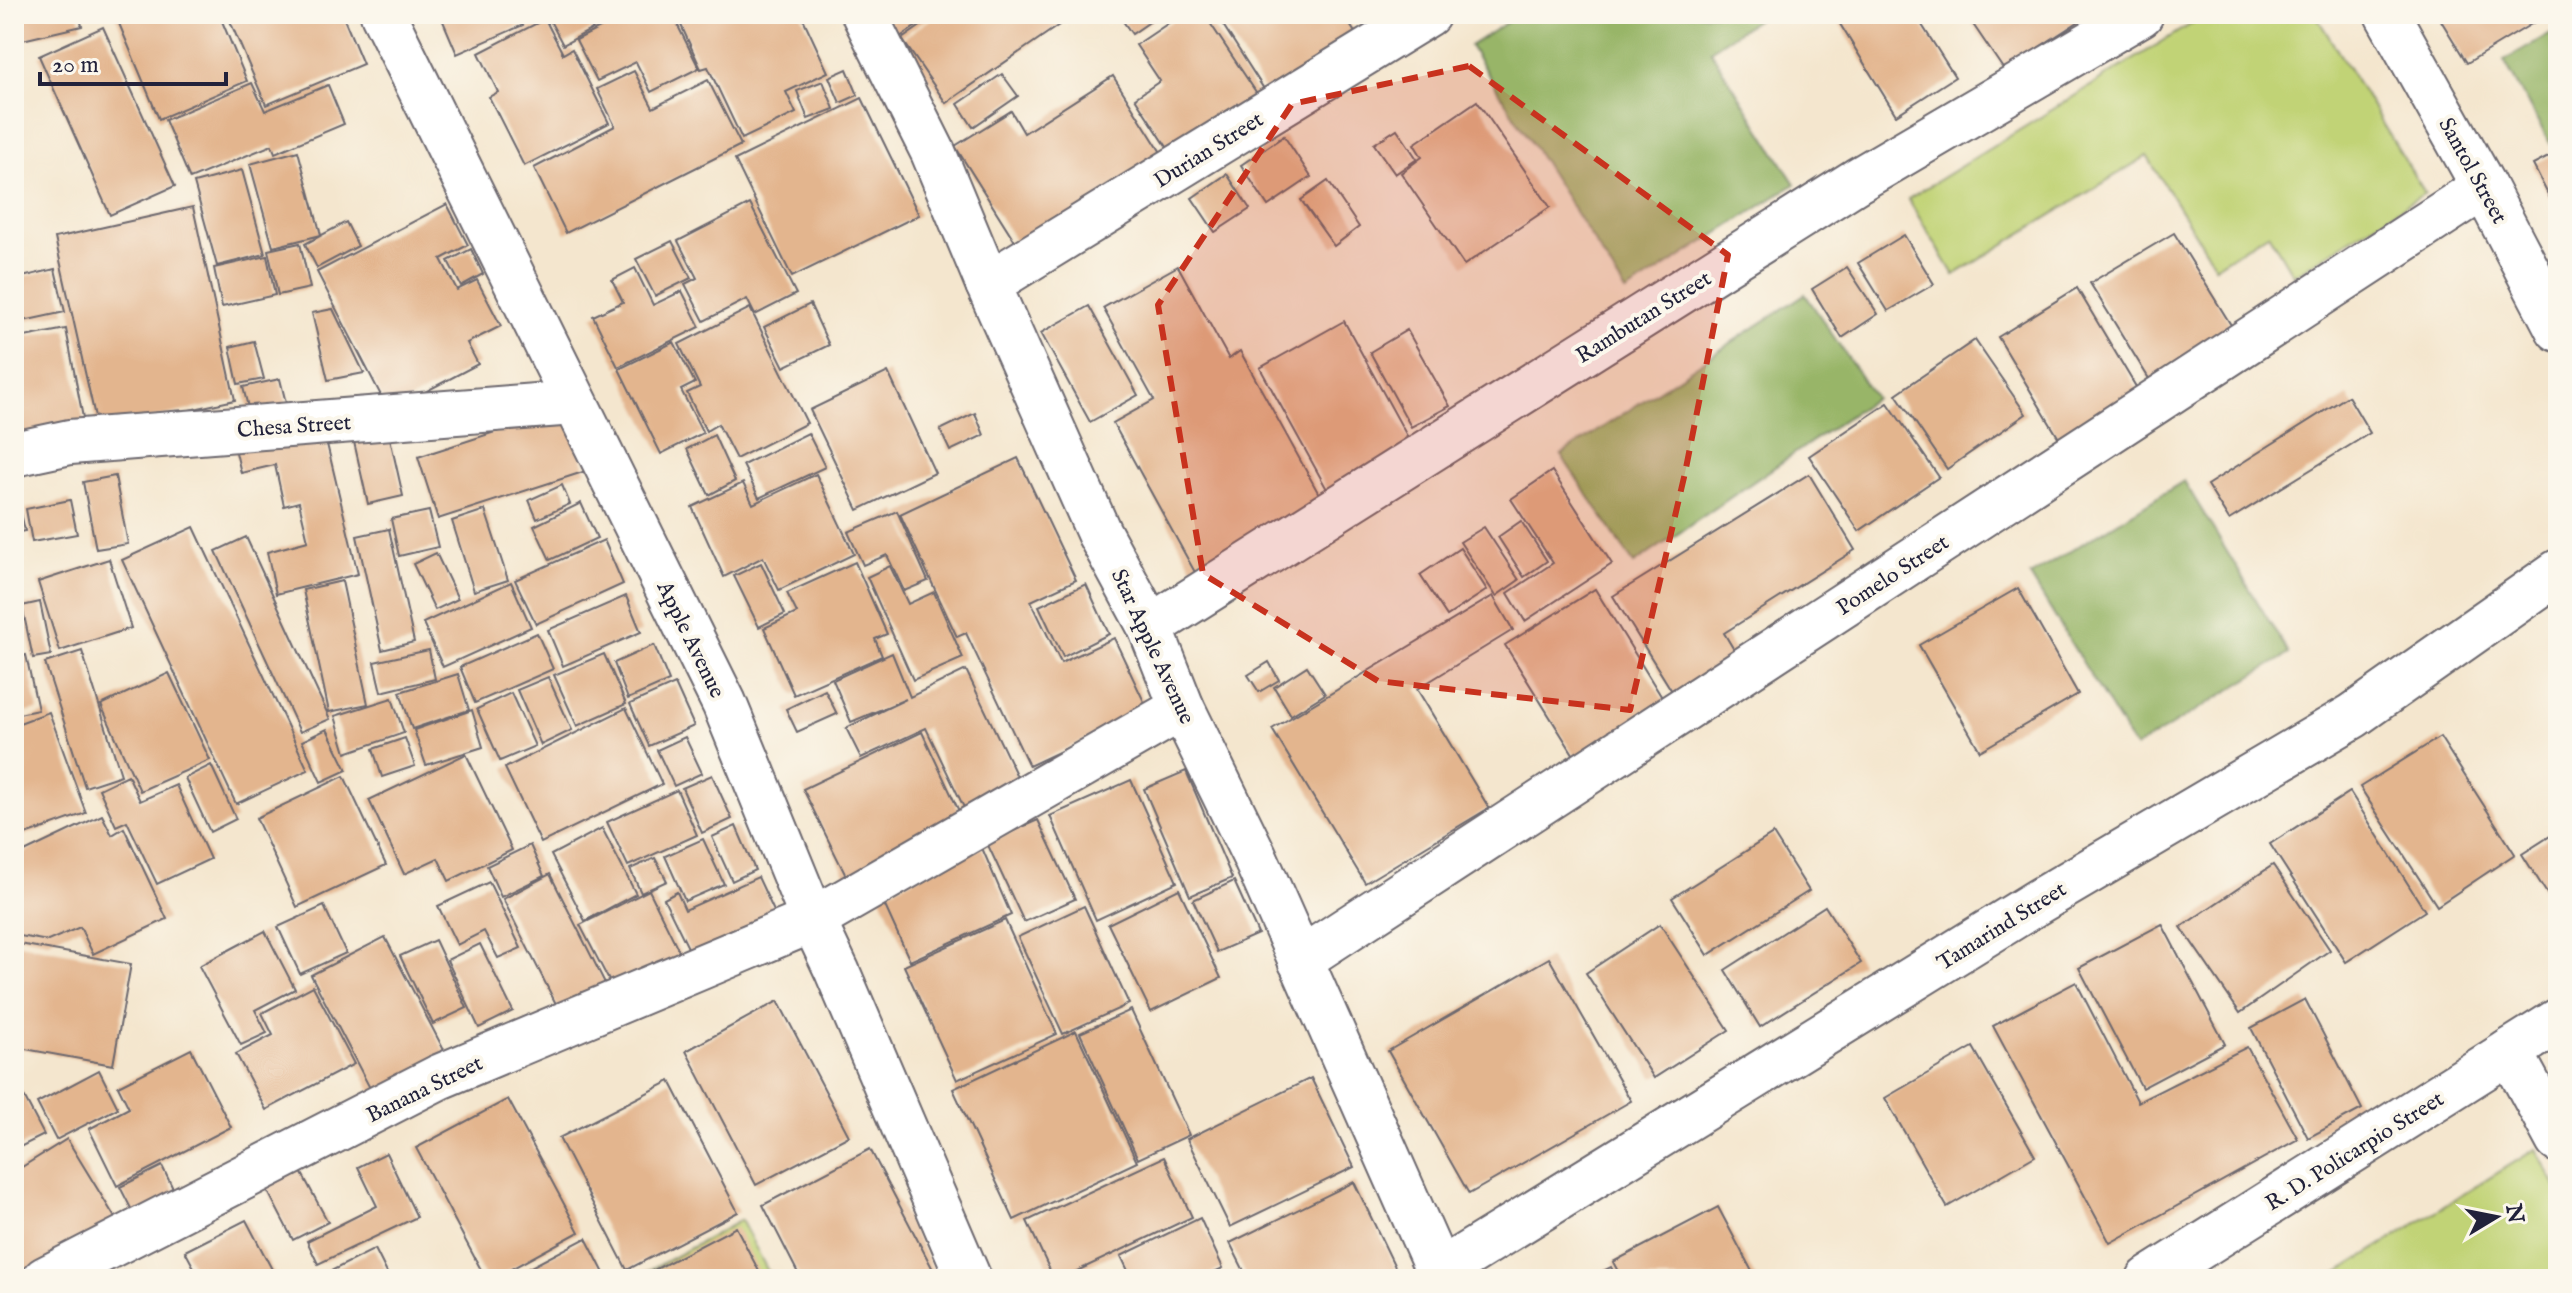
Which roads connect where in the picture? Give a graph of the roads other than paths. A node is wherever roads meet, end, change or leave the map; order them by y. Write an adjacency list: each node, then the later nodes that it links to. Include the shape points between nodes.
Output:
1 (383, 14): 9 (street, Apple Avenue)
2 (864, 14): 7 (street, Star Apple Avenue, via 933,152)
3 (1428, 14): 7 (street, Durian Street)
4 (2141, 14): 12 (street, Rambutan Street, via 1858,180)
5 (2387, 14): 6 (street, Santol Street)
6 (2484, 187): 8 (street, Santol Street); 15 (street, Pomelo Street)
7 (988, 284): 12 (street, Star Apple Avenue, via 1099,533)
8 (2558, 329)
9 (574, 403): 10 (street, Chesa Street, via 70,442); 14 (street, Apple Avenue, via 724,703)
10 (14, 454)
11 (2558, 572): 19 (street, Tamarind Street, via 2353,716 2039,901)
12 (1150, 627): 13 (street, Star Apple Avenue)
13 (1182, 708): 14 (street, Banana Street); 15 (street, Star Apple Avenue)
14 (813, 920): 20 (street, Banana Street, via 439,1077); 21 (street, Apple Avenue)
15 (1300, 960): 19 (street, Star Apple Avenue)
16 (2558, 1021): 17 (street, R. D. Policarpio Street)
17 (2510, 1051): 18 (street); 22 (street, R. D. Policarpio Street)
18 (2558, 1140)
19 (1441, 1276)
20 (45, 1279)
21 (969, 1279)
22 (2149, 1279)

